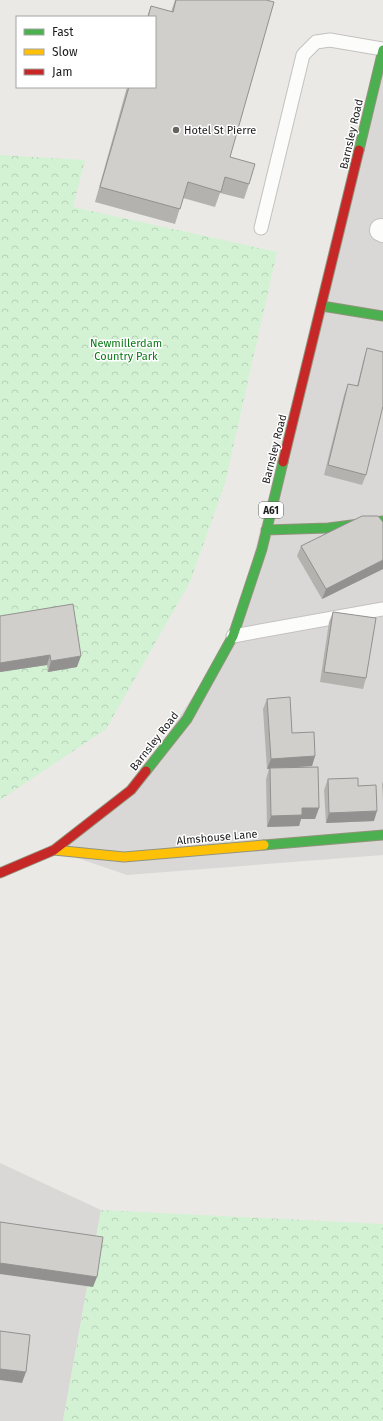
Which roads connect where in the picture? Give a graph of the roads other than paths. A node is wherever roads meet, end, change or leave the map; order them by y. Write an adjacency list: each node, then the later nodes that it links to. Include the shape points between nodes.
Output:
1 (383, 49): 2 (lane, via 330,40 316,42 303,55); 3 (main road, Barnsley Road / A61)
2 (261, 228)
3 (322, 306): 4 (main road); 6 (main road, Barnsley Road / A61)
4 (383, 316)
5 (383, 521): 6 (main road, via 328,528)
6 (266, 530): 8 (main road, Barnsley Road / A61)
7 (383, 609): 8 (lane)
8 (233, 636): 10 (main road, Barnsley Road / A61, via 187,719 131,790)
9 (383, 835): 10 (main road, Almshouse Lane, via 124,857)
10 (54, 850): 11 (main road, Barnsley Road / A61)
11 (0, 873)

